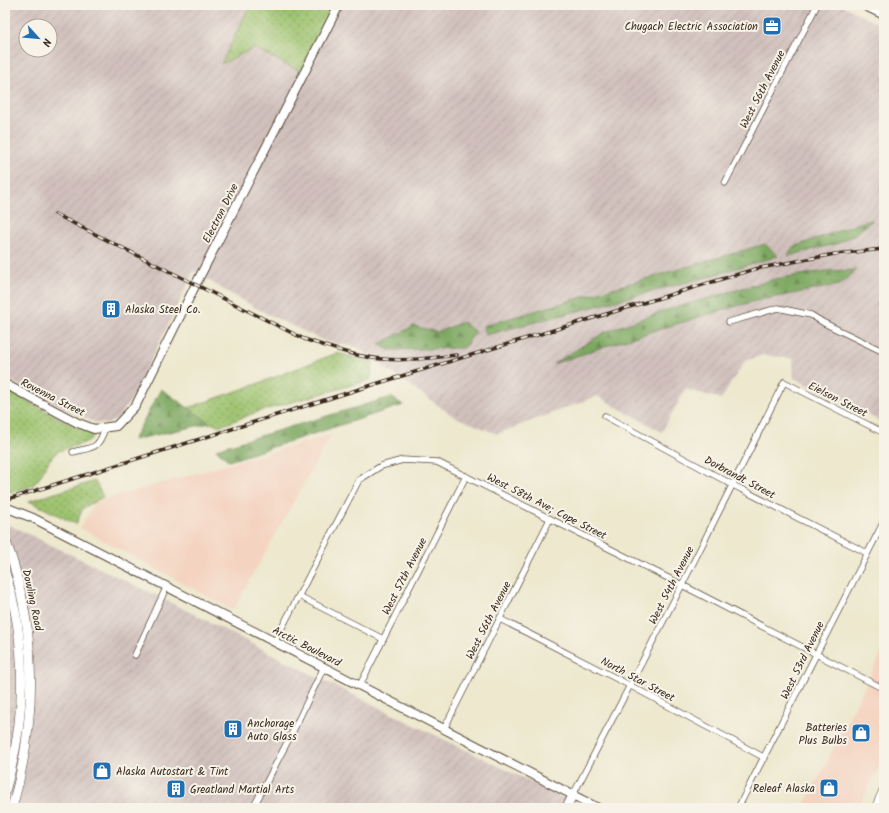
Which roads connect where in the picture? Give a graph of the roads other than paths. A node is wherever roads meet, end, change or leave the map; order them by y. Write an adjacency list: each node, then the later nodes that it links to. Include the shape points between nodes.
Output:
1 (338, 5): 11 (main road, Electron Drive, via 136,405)
2 (817, 5): 5 (street, West 56th Avenue)
3 (863, 5): 4 (main road)
4 (884, 16)
5 (725, 182)
6 (729, 322): 7 (street, via 778,308 811,315 824,324)
7 (884, 352)
8 (784, 382): 13 (street, Eielson Street); 16 (street, West 54th Avenue)
9 (5, 384): 12 (main road, Rovenna Street, via 78,423 94,429)
10 (605, 416): 16 (street, Dorbrandt Street)
11 (116, 426): 12 (main road, Rovenna Street)
12 (105, 428): 14 (street, via 95,447)
13 (884, 433)
14 (73, 452)
15 (466, 476): 18 (street, West 58th Ave; Cope Street); 25 (street, West 58th Ave; Cope Street, via 437,462 403,460 380,466 359,480); 27 (street, West 57th Avenue)
16 (733, 484): 21 (street, Dorbrandt Street); 23 (street, West 54th Avenue)
17 (5, 507): 24 (main road, Arctic Boulevard, via 33,518)
18 (550, 519): 23 (street, West 58th Ave; Cope Street); 26 (street, West 56th Avenue)
19 (884, 522): 21 (street, West 53rd Avenue)
20 (5, 541): 41 (main road, Dowling Road, via 27,618 31,671 26,746)
21 (867, 553): 29 (street, West 53rd Avenue)
22 (5, 573): 38 (main road, Dowling Road, via 19,635 21,664 19,721)
23 (682, 585): 29 (street, West 58th Ave; Cope Street); 33 (street, West 54th Avenue)
24 (167, 586): 28 (main road, Arctic Boulevard); 30 (street)
25 (299, 596): 27 (street); 28 (street, West 58th Ave; Cope Street)
26 (500, 619): 33 (street, North Star Street); 35 (street, West 56th Avenue)
27 (383, 639): 32 (street, West 57th Avenue)
28 (275, 641): 31 (main road, Arctic Boulevard)
29 (816, 654): 34 (street, West 58th Ave; Cope Street); 36 (street, West 53rd Avenue)
30 (135, 655)
31 (324, 667): 32 (main road, Arctic Boulevard); 42 (street)
32 (360, 685): 35 (main road, Arctic Boulevard)
33 (630, 686): 36 (street, North Star Street); 39 (street, West 54th Avenue)
34 (884, 689)
35 (444, 729): 39 (main road, Arctic Boulevard)
36 (765, 758): 45 (street, West 53rd Avenue)
37 (884, 790): 40 (main road)
38 (5, 791)
39 (573, 795): 43 (main road); 44 (main road, Arctic Boulevard)
40 (876, 806)
41 (12, 808)
42 (253, 808)
43 (566, 808)
44 (598, 808)
45 (738, 808)

